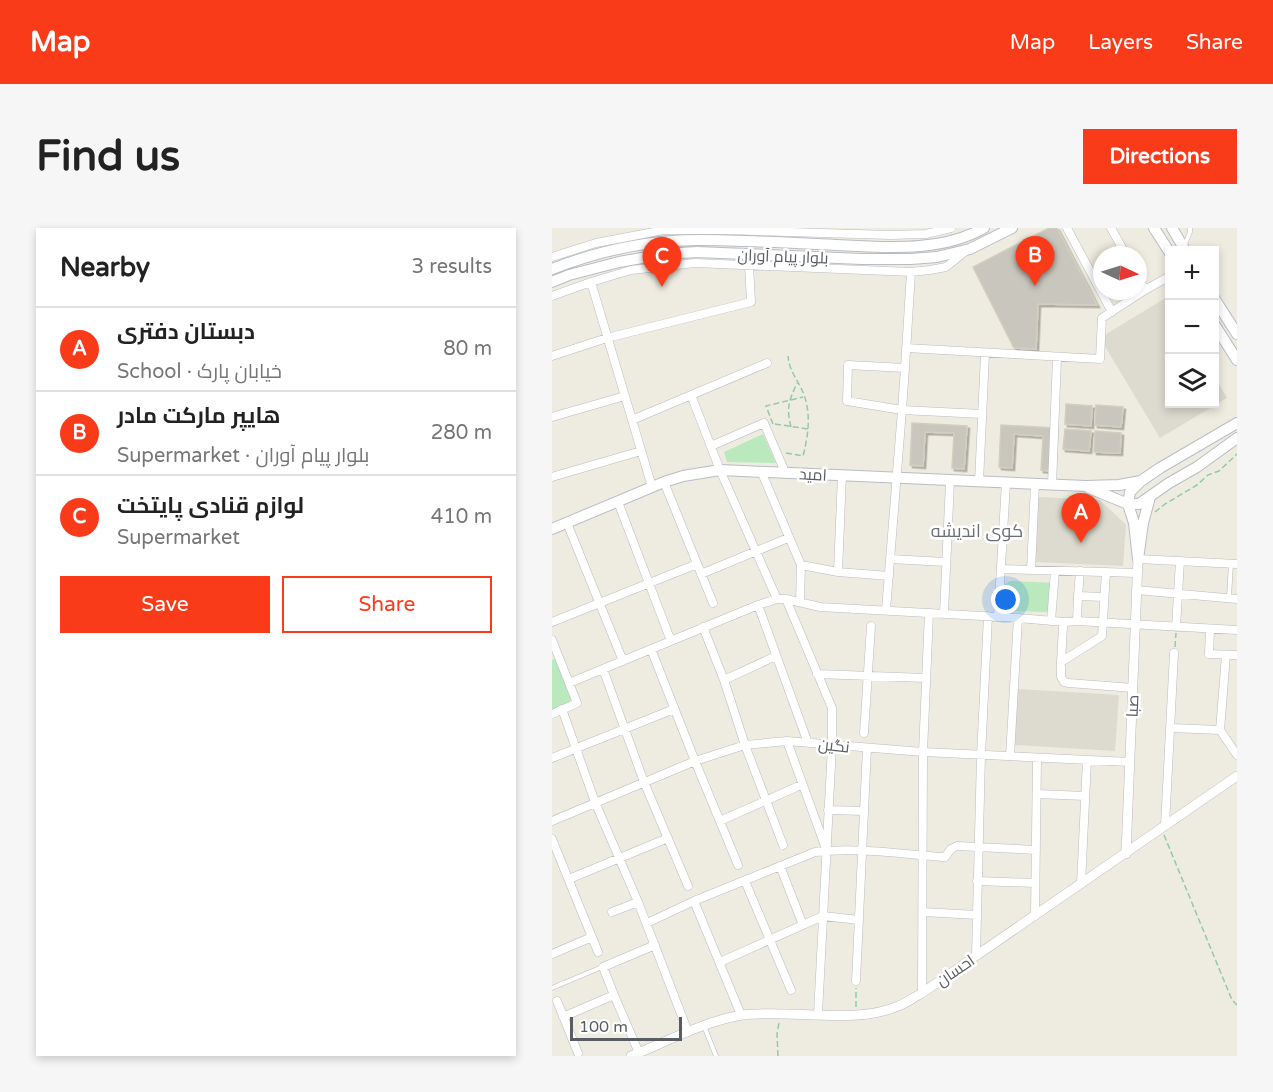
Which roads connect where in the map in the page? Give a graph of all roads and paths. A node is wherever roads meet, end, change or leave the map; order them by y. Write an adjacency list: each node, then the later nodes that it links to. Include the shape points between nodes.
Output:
1 (951, 228): 11 (street)
2 (984, 228): 19 (main road, بلوار پیام آوران, via 934,244 909,246 664,242)
3 (1012, 228): 16 (main road, بلوار پیام آوران)
4 (1067, 228): 28 (street)
5 (1111, 228): 12 (street)
6 (1154, 228): 13 (main road)
7 (1172, 228): 14 (main road)
8 (1190, 228): 15 (lane)
9 (663, 229): 10 (street); 17 (street)
10 (724, 229): 11 (street, via 861,234)
11 (924, 231)
12 (1121, 246)
13 (1166, 246)
14 (1182, 246)
15 (1185, 246)
16 (970, 249): 20 (street, via 946,267); 22 (main road, بلوار پیام آوران, via 911,259 664,254 619,262)
17 (552, 257)
18 (749, 265): 20 (street); 23 (street, via 695,263 652,267); 31 (street, via 751,302)
19 (552, 268)
20 (911, 272): 32 (street)
21 (1165, 279): 24 (street)
22 (552, 282)
23 (591, 282): 25 (street); 31 (street)
24 (1147, 289)
25 (552, 296)
26 (1130, 300): 28 (street)
27 (1216, 300): 30 (main road)
28 (1112, 312): 36 (street, via 1102,318 1100,359)
29 (1219, 331): 37 (main road)
30 (1237, 334)
31 (607, 338): 34 (street); 42 (street)
32 (906, 348): 33 (street); 39 (street)
33 (985, 354): 36 (street); 46 (street)
34 (552, 356)
35 (788, 356): 40 (path)
36 (1057, 357): 74 (street)
37 (1237, 360)
38 (767, 363): 41 (street)
39 (905, 368): 45 (street); 45 (street, via 848,365 847,401)
40 (797, 383): 43 (path); 44 (path)
41 (691, 395): 48 (street); 54 (street)
42 (625, 396): 47 (street); 48 (street)
43 (804, 397): 44 (path); 52 (path)
44 (789, 401): 50 (path, via 766,406); 51 (path)
45 (902, 411): 46 (street); 66 (street)
46 (982, 414): 70 (street)
47 (552, 417)
48 (632, 420): 55 (street)
49 (1237, 423): 57 (main road)
50 (770, 426): 51 (path); 54 (street, via 764,423); 56 (street)
51 (791, 427): 52 (path)
52 (808, 429): 56 (path, via 803,456)
53 (1237, 438): 59 (main road)
54 (711, 446): 61 (street)
55 (641, 451): 65 (street); 76 (street)
56 (776, 451): 63 (street)
57 (1187, 451): 59 (main road, via 1185,462); 60 (main road)
58 (1237, 454): 81 (path, via 1219,471 1165,504)
59 (1197, 466): 72 (main road)
60 (1160, 468): 68 (main road); 72 (main road, via 1170,472)
61 (720, 470): 62 (main road, امید); 69 (main road, امید); 84 (street)
62 (761, 471): 63 (main road, امید); 83 (street)
63 (785, 472): 64 (main road, امید)
64 (842, 475): 66 (main road, امید); 96 (street)
65 (552, 477)
66 (896, 478): 67 (main road, امید); 86 (street)
67 (950, 481): 70 (main road, امید); 88 (street)
68 (1141, 481): 75 (main road, امید); 79 (main road, via 1130,492)
69 (664, 482): 76 (main road, امید); 89 (street)
70 (979, 482): 71 (main road, امید)
71 (1006, 483): 73 (main road, امید); 92 (street)
72 (1169, 483): 77 (main road)
73 (1035, 484): 74 (main road, امید); 93 (street)
74 (1052, 485): 75 (main road, امید)
75 (1086, 486): 79 (main road)
76 (652, 487): 78 (main road, امید)
77 (1150, 497): 79 (main road, via 1139,504); 81 (main road)
78 (618, 502): 80 (main road, امید); 101 (street)
79 (1128, 504): 85 (main road)
80 (567, 523): 82 (main road, امید); 109 (street)
81 (1143, 523): 85 (main road)
82 (552, 529)
83 (788, 538): 84 (street); 90 (street)
84 (756, 551): 99 (street); 107 (street)
85 (1138, 559): 87 (street); 98 (street, صبا)
86 (890, 560): 88 (street); 100 (street)
87 (1180, 561): 91 (street); 103 (street)
88 (946, 562): 114 (street)
89 (697, 564): 99 (street); 101 (street)
90 (801, 564): 96 (street); 108 (street)
91 (1234, 564): 106 (lane)
92 (1002, 569): 93 (street); 116 (street)
93 (1031, 570): 94 (street)
94 (1055, 571): 95 (street); 118 (street)
95 (1080, 571): 97 (street); 104 (street)
96 (838, 572): 100 (street)
97 (1106, 572): 98 (street); 105 (street)
98 (1137, 573): 102 (street, صبا)
99 (701, 574): 110 (street)
100 (889, 576): 112 (street)
101 (649, 583): 109 (street); 130 (street)
102 (1136, 590): 103 (street); 123 (street, صبا)
103 (1178, 594): 106 (street); 126 (street)
104 (1078, 596): 105 (street); 119 (street)
105 (1104, 597): 122 (street)
106 (1233, 598)
107 (782, 599): 108 (street); 111 (street); 139 (street)
108 (800, 602): 112 (street, via 820,607)
109 (600, 603): 120 (street); 136 (street)
110 (714, 603)
111 (758, 605): 125 (street); 135 (street)
112 (886, 610): 113 (street)
113 (929, 613): 114 (street); 141 (street)
114 (944, 613): 115 (street)
115 (988, 615): 116 (street); 160 (street)
116 (998, 616): 117 (street)
117 (1018, 618): 118 (street); 161 (street)
118 (1051, 621): 121 (street)
119 (1077, 621): 121 (street); 122 (street)
120 (552, 622)
121 (1065, 622): 137 (street)
122 (1103, 622): 123 (street); 137 (street, via 1102,636)
123 (1135, 624): 126 (street); 144 (street, صبا)
124 (871, 626): 140 (street)
125 (703, 627): 130 (street); 142 (street)
126 (1176, 627): 127 (street); 132 (path)
127 (1210, 630): 128 (street); 133 (street, via 1209,654)
128 (1237, 630)
129 (552, 640): 143 (street)
130 (671, 641): 131 (street)
131 (651, 649): 136 (street); 146 (street)
132 (1174, 654): 148 (street)
133 (1226, 655): 134 (street); 150 (street)
134 (1237, 655)
135 (776, 656): 142 (street); 153 (street)
136 (624, 661): 138 (street)
137 (1061, 662): 144 (street, via 1064,682)
138 (603, 669): 143 (street); 149 (street)
139 (817, 674): 140 (street); 155 (street, via 832,708)
140 (867, 676): 141 (street); 151 (street)
141 (926, 678): 158 (street)
142 (724, 680): 154 (street)
143 (569, 683): 145 (street, via 577,703)
144 (1132, 688): 166 (street, صبا)
145 (562, 709): 147 (street); 156 (street)
146 (675, 709): 149 (street); 165 (street)
147 (552, 714)
148 (1171, 728): 150 (street); 178 (street)
149 (625, 729): 156 (street); 168 (street)
150 (1220, 730): 159 (street)
151 (864, 732)
152 (787, 741): 153 (street, نگین); 154 (street, نگین); 169 (street)
153 (808, 742): 155 (street, نگین)
154 (745, 745): 165 (street, نگین); 172 (street)
155 (832, 746): 157 (street, نگین); 174 (street)
156 (575, 748): 162 (street); 173 (street)
157 (867, 748): 158 (street, نگین); 175 (street)
158 (923, 752): 160 (street, نگین); 187 (street)
159 (1237, 755)
160 (981, 756): 161 (street, نگین); 182 (street)
161 (1010, 756): 163 (street, نگین)
162 (552, 758)
163 (1037, 758): 164 (street, نگین); 170 (street)
164 (1087, 760): 166 (street, نگین); 171 (street)
165 (695, 761): 168 (street, نگین); 177 (street)
166 (1130, 762): 186 (street, صبا)
167 (1237, 776): 178 (street, احسان)
168 (644, 782): 173 (street, نگین); 179 (street)
169 (801, 785): 172 (street); 183 (street)
170 (1037, 794): 171 (street); 184 (street)
171 (1085, 796): 195 (street)
172 (766, 800): 177 (street); 181 (street)
173 (595, 802): 176 (street, نگین); 188 (street)
174 (828, 810): 175 (street); 183 (street)
175 (864, 811): 185 (street)
176 (552, 821)
177 (720, 821): 189 (street)
178 (1163, 827): 186 (street, احسان); 221 (path)
179 (668, 838): 188 (street); 196 (street)
180 (552, 839): 191 (street)
181 (783, 845)
182 (978, 847): 184 (street); 187 (street, via 954,847 945,857); 193 (street)
183 (826, 850): 185 (street); 190 (street); 202 (street)
184 (1036, 850): 194 (street)
185 (863, 851): 187 (street); 204 (street)
186 (1126, 854): 195 (street, احسان)
187 (922, 856): 200 (street)
188 (620, 858): 191 (street); 198 (street)
189 (738, 865)
190 (780, 866): 192 (street); 206 (street)
191 (569, 879): 207 (street)
192 (745, 881): 197 (street); 208 (street)
193 (977, 881): 194 (street); 201 (street)
194 (1035, 883): 203 (street)
195 (1081, 884): 203 (street, احسان)
196 (688, 886)
197 (694, 901): 205 (street); 213 (street)
198 (638, 902): 199 (street); 205 (street)
199 (612, 912)
200 (923, 912): 201 (street); 218 (street)
201 (977, 915): 212 (street)
202 (823, 916): 204 (street); 206 (street); 223 (street)
203 (1035, 916): 212 (street, احسان)
204 (859, 920): 215 (street)
205 (646, 923): 209 (street)
206 (803, 925): 208 (street)
207 (592, 937): 210 (street); 211 (street)
208 (770, 940): 213 (street); 217 (street)
209 (655, 945): 214 (street); 228 (street)
210 (598, 952)
211 (552, 954)
212 (976, 956): 218 (street, احسان)
213 (720, 962): 224 (street)
214 (603, 967): 216 (lane); 219 (street)
215 (856, 981): 225 (path)
216 (552, 988)
217 (791, 990)
218 (922, 993): 225 (street, احسان, via 898,1007)
219 (614, 995): 226 (street); 230 (street)
220 (557, 1001): 226 (street)
221 (1237, 1005)
222 (781, 1013): 223 (street, احسان); 224 (street, احسان); 232 (path)
223 (818, 1014): 225 (street, احسان)
224 (741, 1015): 227 (street, احسان)
225 (855, 1015)
226 (563, 1017): 229 (street)
227 (704, 1026): 228 (street, احسان); 231 (lane)
228 (688, 1032): 230 (street, احسان)
229 (578, 1053)
230 (637, 1055)
231 (716, 1056)
232 (778, 1056)

